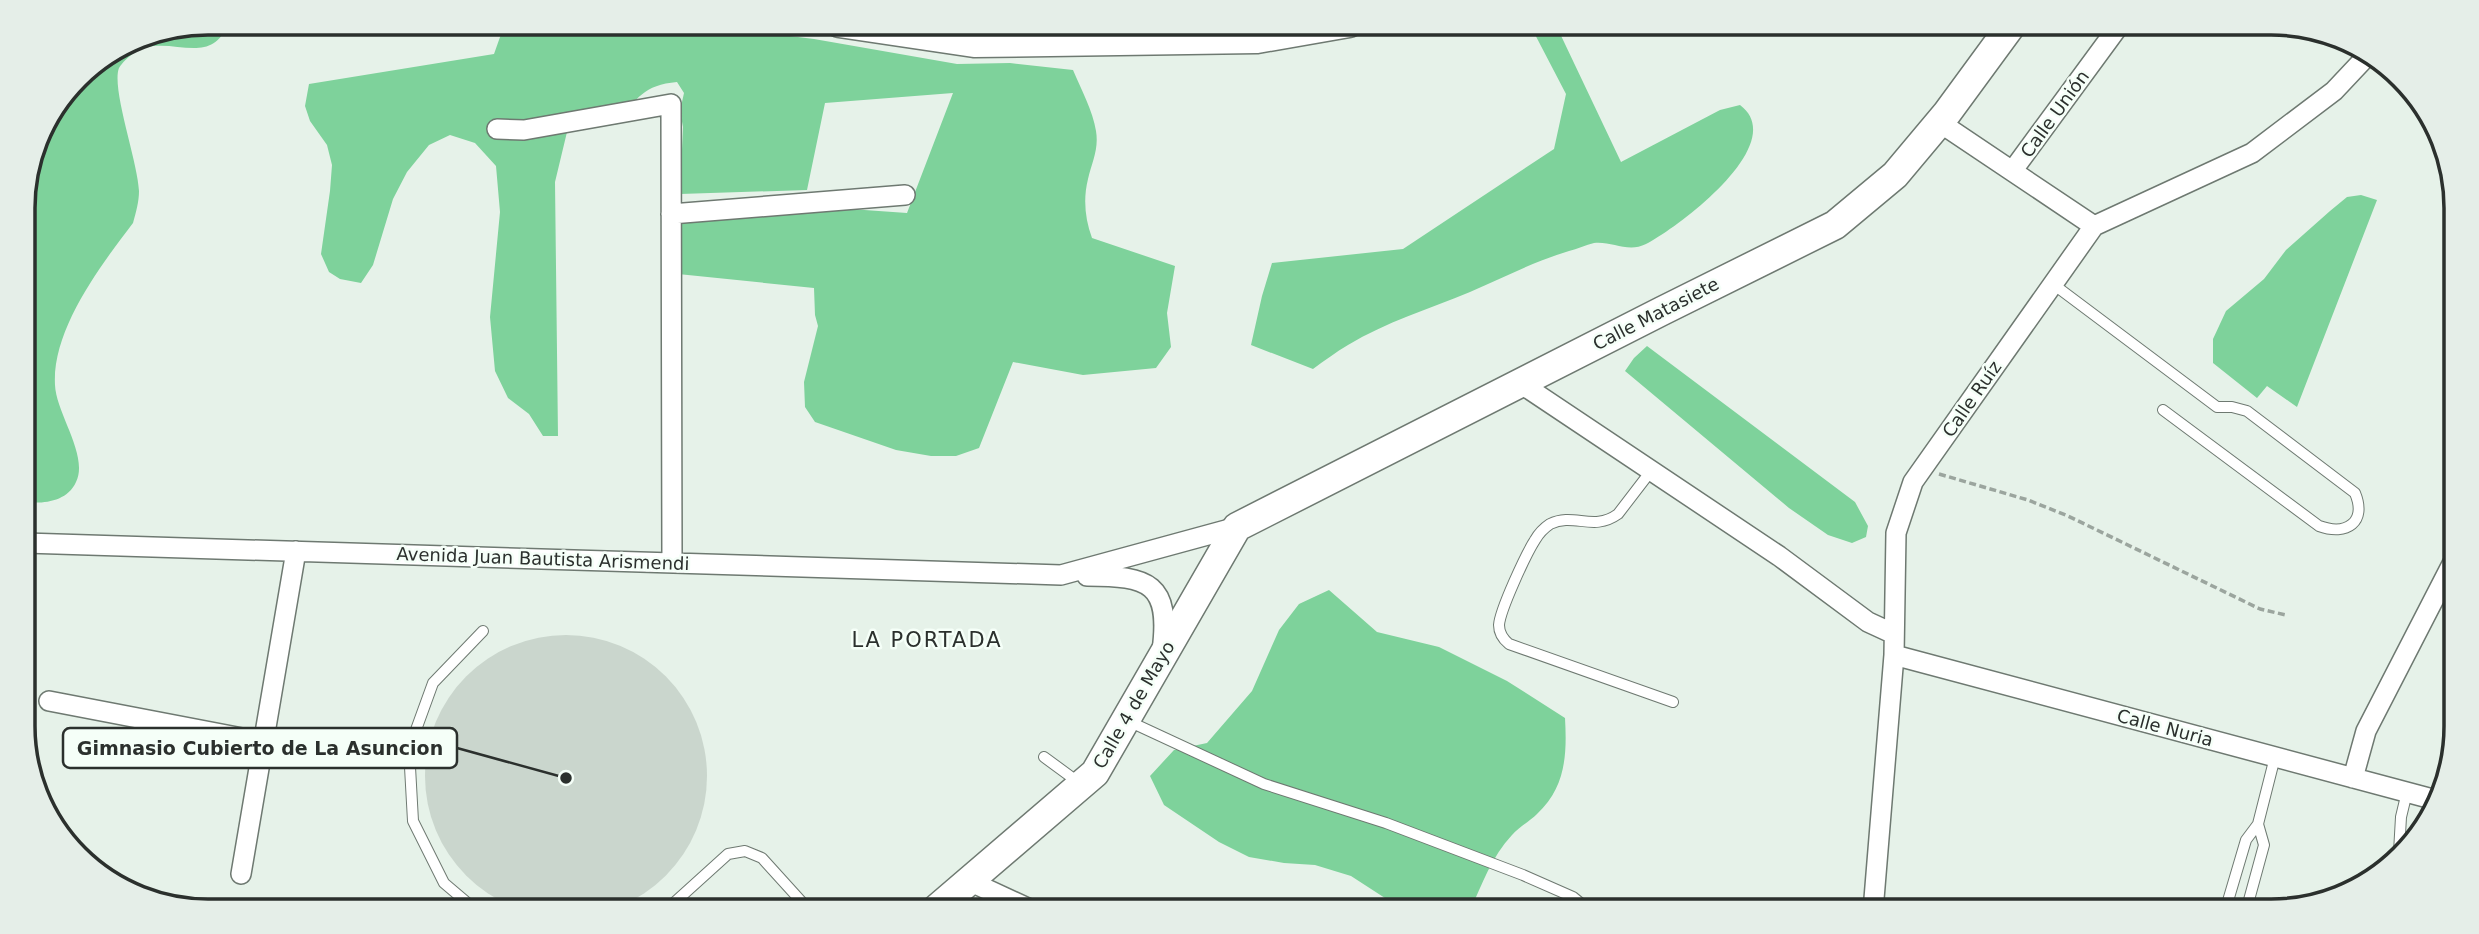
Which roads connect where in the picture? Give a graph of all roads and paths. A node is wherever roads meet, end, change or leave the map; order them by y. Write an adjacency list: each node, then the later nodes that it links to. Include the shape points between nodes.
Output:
1 (920, 35): 7 (street)
2 (984, 35): 7 (street)
3 (1047, 35): 8 (street)
4 (1280, 35): 8 (street)
5 (2004, 35): 10 (street, Calle Matasiete)
6 (2112, 35): 12 (street, Calle Unión)
7 (974, 43): 8 (street)
8 (1065, 43)
9 (2363, 61): 15 (street, Calle Ruíz, via 2334,91 2252,153)
10 (1939, 122): 12 (street); 17 (street, Calle Matasiete, via 1895,175 1835,225)
11 (497, 128): 14 (street, via 524,130 671,104)
12 (2013, 170): 15 (street)
13 (905, 195): 14 (street)
14 (671, 214): 24 (street)
15 (2094, 226): 16 (street, Calle Ruíz)
16 (2053, 284): 18 (lane, via 2217,407 2247,411 2355,493 2360,506 2357,517 2347,528 2334,531 2319,526); 19 (street, Calle Ruíz)
17 (1520, 383): 20 (street); 21 (street, Calle Matasiete)
18 (2163, 410)
19 (1923, 469): 27 (path, via 2068,516 2260,610); 29 (street, Calle Ruíz, via 1913,482 1896,533)
20 (1651, 471): 29 (street, via 1868,622); 33 (lane, via 1611,519 1559,521 1542,531 1501,617 1500,630 1509,644)
21 (1237, 527): 25 (street, Avenida Juan Bautista Arismendi); 31 (street, Calle 4 de Mayo)
22 (35, 543): 23 (street, Avenida Juan Bautista Arismendi)
23 (296, 551): 24 (street, Avenida Juan Bautista Arismendi); 35 (street)
24 (672, 563): 25 (street, Avenida Juan Bautista Arismendi)
25 (1061, 575): 31 (street, Avenida Juan Bautista Arismendi, via 1141,580 1163,606)
26 (2444, 580): 38 (street, via 2366,731)
27 (2286, 615)
28 (483, 631): 46 (lane, via 433,682 409,749 413,821 444,883)
29 (1894, 634): 30 (street, Calle Ruíz)
30 (1894, 655): 37 (street, Calle Nuria); 52 (street, Calle Ruíz)
31 (1160, 660): 34 (street, Calle 4 de Mayo)
32 (49, 701): 35 (street)
33 (1672, 702)
34 (1126, 720): 39 (street, Calle 4 de Mayo, via 1095,773); 51 (lane, via 1264,784 1386,823)
35 (263, 742): 44 (street)
36 (1044, 757): 39 (lane)
37 (2275, 757): 38 (street, Calle Nuria); 42 (lane)
38 (2353, 778): 40 (street, Calle Nuria)
39 (1082, 785): 45 (street, Calle 4 de Mayo)
40 (2407, 792): 41 (street, Calle Nuria); 43 (lane)
41 (2428, 798)
42 (2258, 824): 53 (lane, via 2246,840); 54 (lane, via 2264,845)
43 (2400, 840)
44 (241, 874)
45 (969, 881): 49 (street, Calle 4 de Mayo); 50 (street)
46 (463, 899)
47 (678, 899): 48 (lane, via 728,854 745,851 762,858)
48 (799, 899)
49 (948, 899)
50 (1008, 899)
51 (1575, 899)
52 (1874, 899)
53 (2229, 899)
54 (2249, 899)

